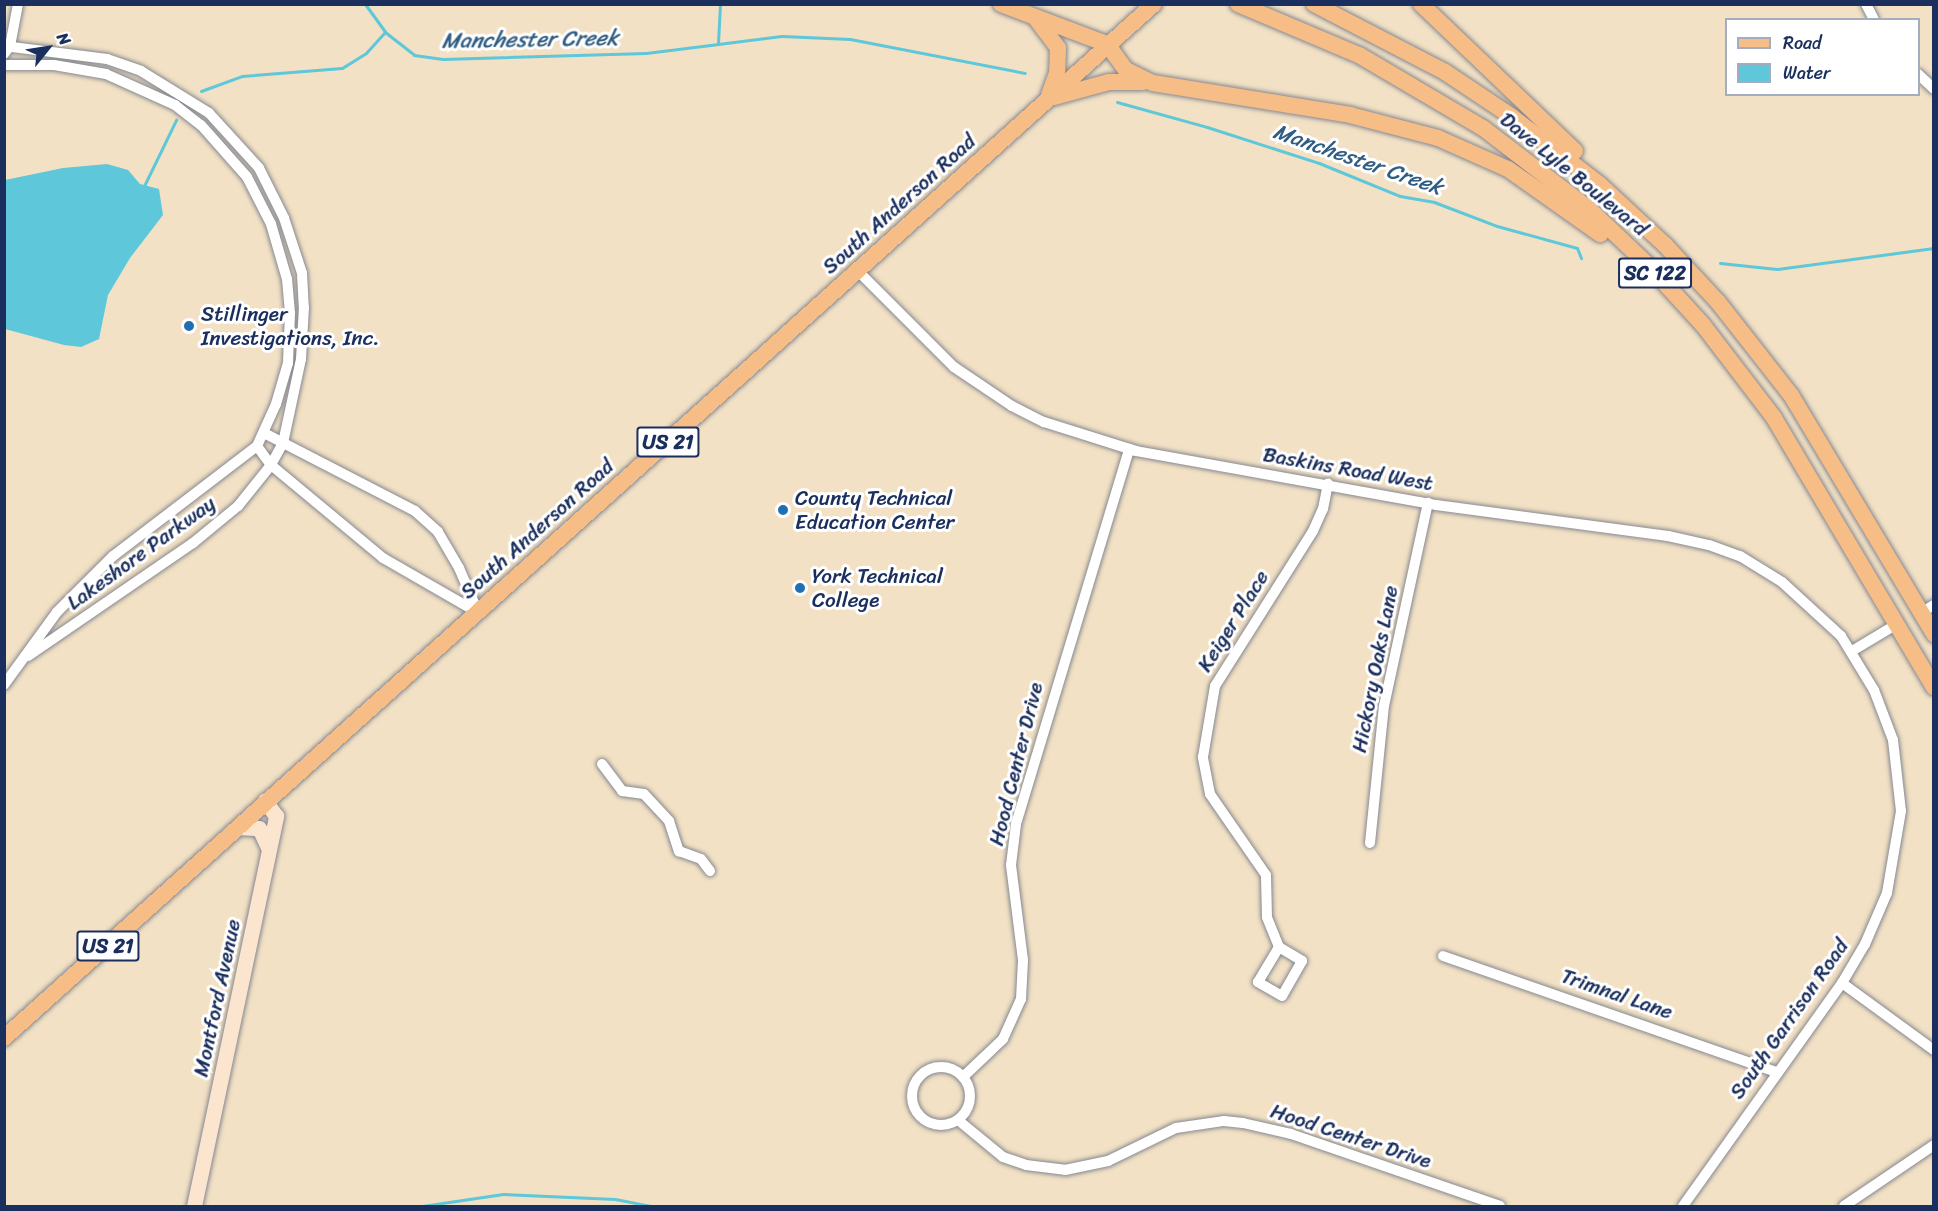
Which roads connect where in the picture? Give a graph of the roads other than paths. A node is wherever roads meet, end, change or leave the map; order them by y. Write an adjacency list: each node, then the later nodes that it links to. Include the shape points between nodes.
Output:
1 (18, 4): 11 (street)
2 (1001, 4): 8 (main road)
3 (1154, 4): 10 (main road, South Anderson Road / US 21)
4 (1238, 4): 19 (main road, Dave Lyle Boulevard / SC 122, via 1359,55 1483,128 1610,229 1676,295)
5 (1314, 4): 17 (main road, Dave Lyle Boulevard / SC 122, via 1445,72 1520,122 1599,184)
6 (1421, 4): 17 (main road, via 1608,184)
7 (1866, 4): 9 (street)
8 (1028, 14): 10 (main road); 16 (main road, via 1047,28 1058,48 1057,73)
9 (1873, 18)
10 (1107, 44): 14 (main road, via 1126,70); 16 (main road, South Anderson Road / US 21)
11 (6, 49): 21 (street, Lakeshore Parkway, via 81,53 141,70 209,113 259,168 284,218 302,273 301,359)
12 (4, 65): 20 (street, Lakeshore Parkway, via 80,68 134,84 201,124 247,177 271,224 287,279 290,313 288,363)
13 (1920, 76): 15 (street)
14 (1153, 82): 16 (main road, via 1109,82); 19 (main road, via 1390,123 1482,156 1528,181 1589,225)
15 (1934, 89)
16 (1045, 101): 18 (main road, South Anderson Road / US 21)
17 (1665, 245): 27 (main road, Dave Lyle Boulevard / SC 122, via 1718,302 1791,395)
18 (858, 271): 23 (street, Baskins Road West, via 929,345 981,387 1044,422); 28 (main road, South Anderson Road / US 21)
19 (1724, 352): 29 (main road, Dave Lyle Boulevard / SC 122, via 1774,418)
20 (264, 433): 21 (street); 22 (street, Lakeshore Parkway)
21 (283, 443): 24 (street, Lakeshore Parkway); 28 (street, via 415,511 438,532)
22 (257, 446): 24 (street); 32 (street, Lakeshore Parkway, via 113,556 57,612)
23 (1129, 449): 25 (street, Baskins Road West); 47 (street, Hood Center Drive, via 1061,663 1016,824 1011,865 1023,960 1021,999 1002,1039)
24 (271, 465): 28 (street, via 383,558); 32 (street, Lakeshore Parkway, via 238,506 193,543)
25 (1328, 483): 26 (street, Baskins Road West); 41 (street, Keiger Place, via 1313,531 1215,686 1203,757 1210,794 1262,864 1268,886 1269,927)
26 (1428, 504): 31 (street, Baskins Road West, via 1709,545 1740,556 1782,582 1817,611); 38 (street, Hickory Oaks Lane, via 1384,706)
27 (1927, 609): 30 (main road, Dave Lyle Boulevard / SC 122)
28 (478, 612): 36 (main road, South Anderson Road / US 21)
29 (1897, 624): 31 (street); 34 (main road, Dave Lyle Boulevard / SC 122)
30 (1934, 634)
31 (1851, 651): 43 (street, South Garrison Road, via 1874,690 1893,740 1901,811 1887,893 1865,944)
32 (28, 656): 33 (street, Lakeshore Parkway)
33 (4, 685)
34 (1934, 687)
35 (602, 764): 40 (street, via 622,791 644,794 669,821 679,851 701,859)
36 (265, 801): 37 (main road, South Anderson Road / US 21); 39 (street, Montford Avenue, via 276,816)
37 (237, 827): 39 (street, via 259,828); 44 (main road, South Anderson Road / US 21)
38 (1370, 843)
39 (269, 849): 50 (street, Montford Avenue)
40 (710, 871)
41 (1279, 947): 41 (street, via 1258,982 1282,996 1302,962)
42 (1443, 956): 46 (street, Trimnal Lane)
43 (1842, 983): 45 (street); 46 (street, South Garrison Road)
44 (4, 1038)
45 (1934, 1050)
46 (1777, 1072): 52 (street, South Garrison Road)
47 (963, 1077): 48 (street, via 968,1085 969,1104); 48 (street, via 946,1068 936,1068 920,1077 913,1095 924,1120 941,1125)
48 (958, 1120): 51 (street, Hood Center Drive, via 1003,1156 1026,1165 1065,1170 1108,1161 1176,1128 1224,1121 1243,1123 1292,1134)
49 (1934, 1145): 53 (street)
50 (194, 1206)
51 (1500, 1206)
52 (1683, 1206)
53 (1844, 1206)

